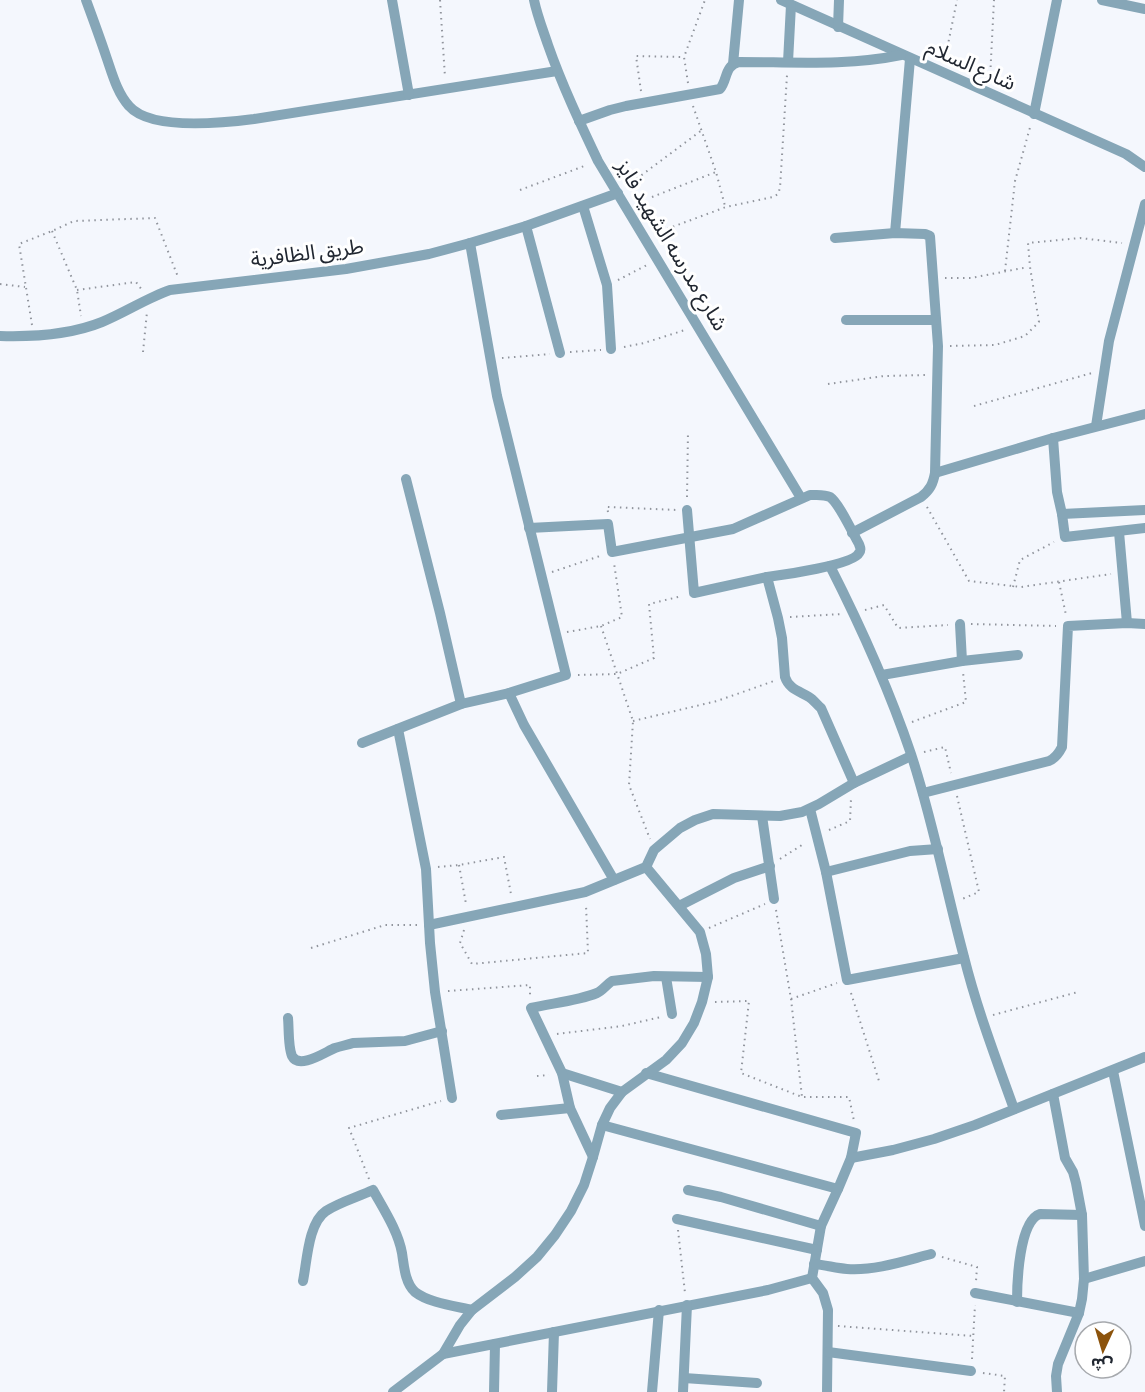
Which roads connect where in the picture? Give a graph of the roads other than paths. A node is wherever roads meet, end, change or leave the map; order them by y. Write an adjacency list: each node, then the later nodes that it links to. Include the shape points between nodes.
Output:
1 (86, 0): 15 (street, via 116,84 130,108 143,116 222,123)
2 (392, 0): 15 (street)
3 (534, 0): 14 (street, شارع مدرسه الشهيد فايز)
4 (739, 0): 13 (street)
5 (839, 0): 10 (street)
6 (1057, 0): 16 (street)
7 (1102, 0): 9 (street)
8 (786, 2): 10 (street, شارع السلام); 12 (street)
9 (1145, 9)
10 (838, 27): 11 (street, شارع السلام)
11 (906, 57): 12 (street, via 841,63); 16 (street, شارع السلام); 23 (street)
12 (788, 62): 13 (street)
13 (733, 64): 17 (street, via 720,89 642,102)
14 (557, 71): 15 (street); 17 (street, شارع مدرسه الشهيد فايز)
15 (409, 95)
16 (1034, 114): 18 (street, شارع السلام, via 1126,154)
17 (579, 121): 19 (street, شارع مدرسه الشهيد فايز)
18 (1145, 167)
19 (618, 193): 21 (street, طريق الظافرية); 36 (street, شارع مدرسه الشهيد فايز)
20 (1145, 204): 32 (street, via 1115,312)
21 (583, 206): 22 (street, طريق الظافرية); 29 (street, via 607,285)
22 (526, 226): 25 (street, طريق الظافرية); 30 (street)
23 (895, 233): 24 (street); 27 (street, via 930,236)
24 (835, 238)
25 (470, 243): 28 (street, طريق الظافرية, via 346,269 171,290 83,328 34,336); 40 (street, via 497,396)
26 (846, 320): 27 (street)
27 (936, 320): 34 (street)
28 (0, 336)
29 (611, 349)
30 (560, 353)
31 (1145, 414): 32 (street)
32 (1096, 426): 33 (street)
33 (1053, 438): 34 (street); 39 (street)
34 (935, 473): 43 (street, via 928,491 921,497)
35 (406, 479): 54 (street)
36 (801, 498): 43 (street, via 820,494 830,497); 44 (street, via 733,530)
37 (687, 510): 44 (street)
38 (1145, 510): 39 (street)
39 (1062, 514): 42 (street, via 1065,537)
40 (529, 528): 44 (street, via 608,524 612,552); 53 (street, via 566,675)
41 (1145, 528): 42 (street)
42 (1119, 532): 47 (street)
43 (852, 533): 45 (street, via 861,549 859,554)
44 (689, 537): 46 (street, via 694,593)
45 (830, 566): 46 (street); 52 (street)
46 (767, 577): 58 (street, via 782,638 787,682 821,708)
47 (1127, 623): 49 (street); 59 (street, via 1068,626 1059,753 1049,761)
48 (960, 624): 51 (street)
49 (1145, 624)
50 (1018, 655): 51 (street)
51 (962, 661): 52 (street)
52 (882, 675): 57 (street)
53 (509, 693): 54 (street); 66 (street)
54 (461, 704): 55 (street)
55 (398, 729): 56 (street); 69 (street, via 426,868)
56 (362, 743)
57 (911, 756): 58 (street); 59 (street)
58 (854, 783): 60 (street)
59 (923, 793): 62 (street)
60 (810, 809): 61 (street); 65 (street)
61 (762, 816): 63 (street); 64 (street, via 713,814 694,820 654,850)
62 (938, 849): 65 (street, via 910,850); 70 (street)
63 (770, 866): 67 (street); 68 (street, via 734,878)
64 (646, 867): 66 (street); 68 (street)
65 (826, 872): 70 (street, via 847,980)
66 (614, 880): 69 (street, via 585,892)
67 (774, 899)
68 (679, 906): 72 (street, via 700,932)
69 (429, 925): 75 (street)
70 (964, 958): 84 (street)
71 (666, 976): 72 (street); 73 (street); 78 (street, via 610,981 600,992 583,998 531,1008)
72 (708, 977): 79 (street, via 694,1023 682,1043)
73 (672, 1014)
74 (288, 1018): 75 (street, via 292,1055 299,1061 353,1043 405,1041)
75 (442, 1031): 82 (street)
76 (1145, 1057): 77 (street)
77 (1113, 1071): 81 (street); 94 (street)
78 (562, 1073): 80 (street); 83 (street)
79 (646, 1073): 80 (street); 88 (street, via 856,1133)
80 (622, 1092): 86 (street)
81 (1053, 1094): 84 (street); 91 (street, via 1065,1158 1073,1172)
82 (452, 1098)
83 (570, 1108): 85 (street); 87 (street)
84 (1014, 1108): 88 (street, via 934,1139)
85 (501, 1115)
86 (602, 1125): 87 (street); 89 (street)
87 (593, 1157): 105 (street, via 580,1193 555,1235 515,1277)
88 (851, 1158): 89 (street)
89 (838, 1189): 93 (street)
90 (688, 1190): 93 (street)
91 (1082, 1215): 100 (street); 103 (street, via 1040,1214 1032,1219 1019,1260)
92 (677, 1219): 95 (street)
93 (821, 1226): 95 (street)
94 (1145, 1226)
95 (817, 1250): 98 (street)
96 (931, 1254): 98 (street, via 856,1269)
97 (1145, 1261): 100 (street)
98 (814, 1264): 99 (street)
99 (812, 1278): 104 (street); 110 (street, via 826,1300)
100 (1084, 1279): 107 (street)
101 (303, 1281): 105 (street, via 312,1233 320,1217 373,1190 390,1220 411,1288 428,1299)
102 (975, 1293): 103 (street)
103 (1017, 1302): 107 (street)
104 (687, 1305): 106 (street); 113 (street)
105 (472, 1310): 111 (street)
106 (659, 1310): 108 (street); 118 (street)
107 (1079, 1313): 121 (street, via 1058,1364)
108 (555, 1332): 109 (street); 117 (street)
109 (495, 1344): 111 (street); 116 (street)
110 (828, 1352): 112 (street); 120 (street)
111 (443, 1354): 115 (street)
112 (971, 1371)
113 (684, 1378): 114 (street); 119 (street)
114 (757, 1383)
115 (393, 1392)
116 (494, 1392)
117 (552, 1392)
118 (652, 1392)
119 (683, 1392)
120 (827, 1392)
121 (1057, 1392)

